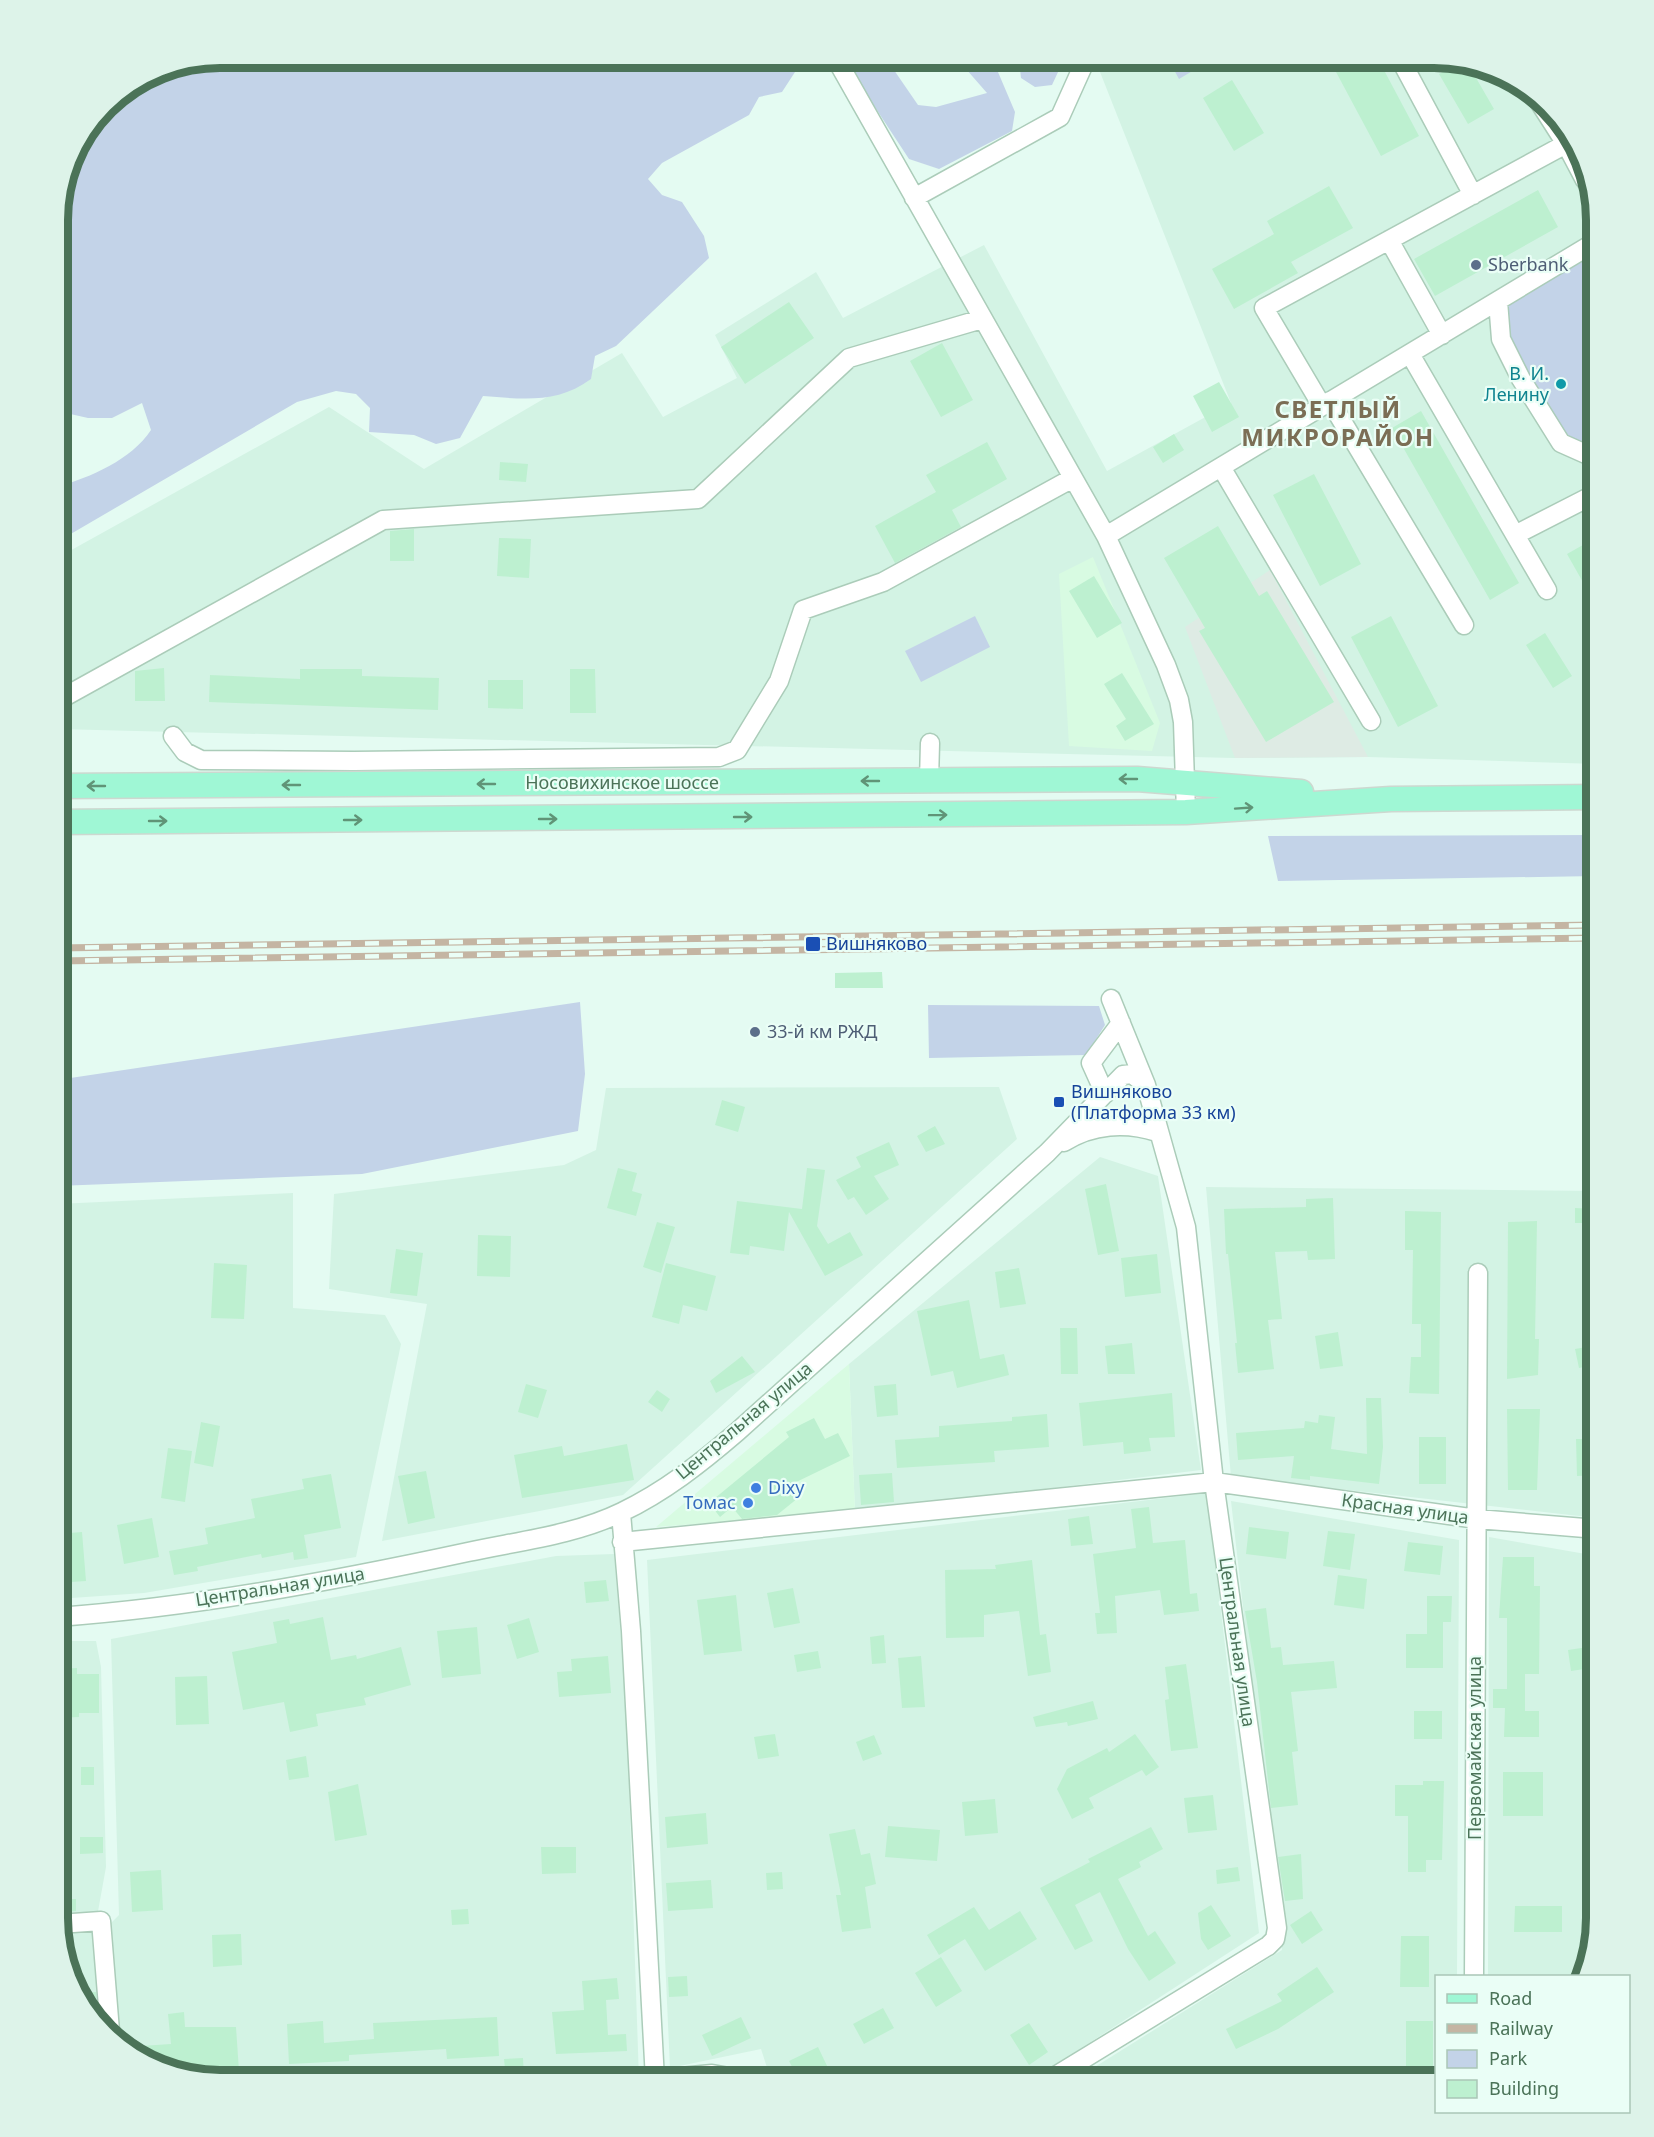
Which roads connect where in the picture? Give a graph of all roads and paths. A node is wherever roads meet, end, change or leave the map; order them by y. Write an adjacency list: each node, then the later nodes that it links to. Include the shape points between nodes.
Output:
1 (841, 68): 8 (street)
2 (1082, 68): 8 (street, via 1060,117)
3 (1405, 68): 7 (street)
4 (1556, 128): 5 (street)
5 (1566, 144): 6 (street); 7 (street)
6 (1573, 157)
7 (1473, 195): 9 (street)
8 (914, 198): 12 (street)
9 (1389, 240): 13 (street); 15 (street, via 1264,309)
10 (1586, 248): 11 (street)
11 (1498, 301): 13 (street); 16 (street, via 1501,339 1521,379 1561,443)
12 (982, 319): 18 (street); 24 (street, via 849,358 698,499 383,520)
13 (1442, 335): 14 (street)
14 (1410, 354): 15 (street); 20 (street)
15 (1326, 404): 17 (street); 23 (street)
16 (1586, 454)
17 (1221, 467): 21 (street); 25 (street)
18 (1073, 478): 21 (street); 26 (street, via 883,582 803,610 779,681 737,750 719,756 201,760 185,752)
19 (1586, 499): 20 (street)
20 (1515, 535): 22 (street)
21 (1106, 536): 29 (street, via 1179,700)
22 (1547, 590)
23 (1464, 625)
24 (68, 695)
25 (1371, 720)
26 (173, 736)
27 (930, 743): 28 (street)
28 (929, 781): 29 (main road, Носовихинское шоссе, one-way to 28, via 1137,779); 30 (main road, Носовихинское шоссе, one-way to 30)
29 (1186, 783): 32 (main road, Носовихинское шоссе); 33 (street)
30 (68, 786)
31 (1586, 797): 32 (main road, Носовихинское шоссе)
32 (1391, 799): 33 (main road, Носовихинское шоссе, one-way to 32)
33 (1186, 812): 34 (main road, Носовихинское шоссе, one-way to 33)
34 (68, 822)
35 (1111, 999): 36 (street, Центральная улица)
36 (1121, 1023): 37 (street, Центральная улица); 38 (street, via 1091,1063)
37 (1146, 1085): 38 (street, Центральная улица, via 1132,1074 1123,1076); 39 (street, Центральная улица)
38 (1105, 1094): 40 (street, Центральная улица)
39 (1157, 1132): 40 (street, via 1138,1126 1106,1126 1072,1137); 42 (street, Центральная улица, via 1185,1227)
40 (1047, 1153): 43 (street, Центральная улица, via 729,1439 679,1478)
41 (1478, 1273): 44 (street, Первомайская улица)
42 (1214, 1482): 44 (street, Красная улица); 46 (street, Красная улица); 52 (street, Центральная улица, via 1275,1939)
43 (621, 1512): 46 (street); 47 (street, Центральная улица, via 582,1527 364,1574 107,1614)
44 (1476, 1519): 45 (street, Красная улица); 49 (street, Первомайская улица)
45 (1586, 1528)
46 (622, 1542): 51 (street, via 631,1643)
47 (68, 1616)
48 (68, 1923): 50 (street, via 102,1921)
49 (1474, 1975)
50 (109, 2022)
51 (652, 2070)
52 (1065, 2070)

